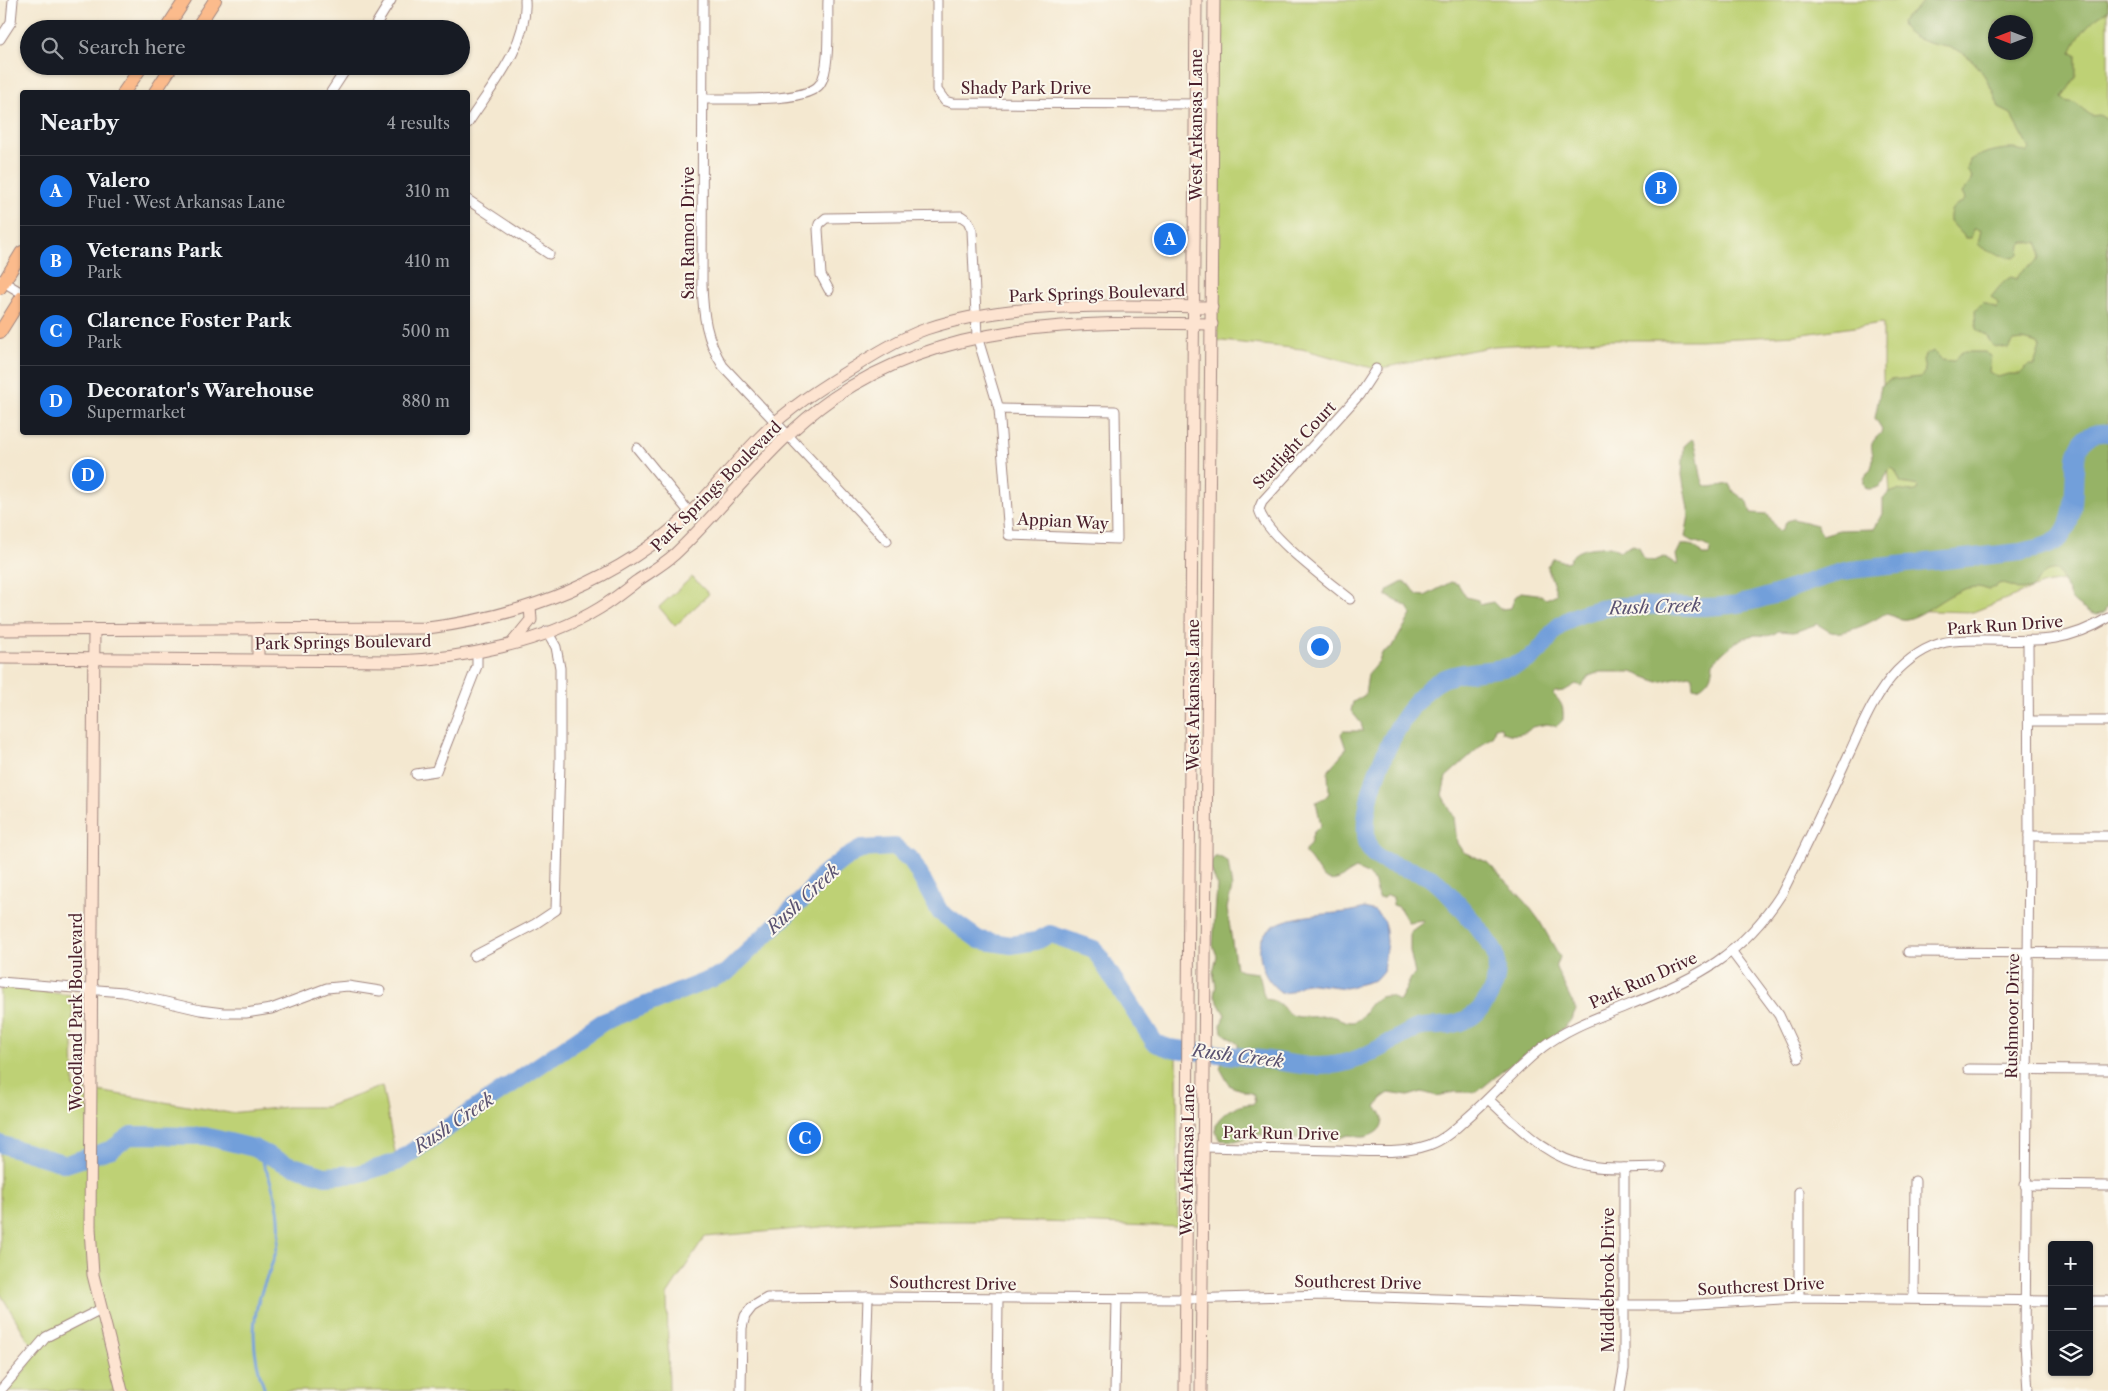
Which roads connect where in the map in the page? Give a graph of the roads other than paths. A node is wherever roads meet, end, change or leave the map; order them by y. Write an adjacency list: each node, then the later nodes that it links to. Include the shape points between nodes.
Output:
1 (13, 0): 14 (street, via 11,22)
2 (185, 0): 11 (main road)
3 (215, 0): 12 (main road)
4 (391, 0): 13 (street)
5 (525, 0): 24 (street, via 523,26 511,57)
6 (703, 0): 21 (street, San Ramon Drive)
7 (828, 0): 21 (street, via 826,69 817,87 789,97)
8 (937, 0): 22 (street, Shady Park Drive, via 937,90 945,101)
9 (1196, 0): 22 (main road, West Arkansas Lane)
10 (1214, 0): 23 (main road, West Arkansas Lane)
11 (172, 20)
12 (202, 20)
13 (379, 20)
14 (0, 39)
15 (136, 75): 18 (main road)
16 (166, 75): 19 (main road)
17 (342, 75): 20 (street)
18 (125, 90)
19 (156, 90)
20 (332, 90)
21 (703, 99): 41 (street, San Ramon Drive, via 702,284 705,326 713,351 723,366)
22 (1196, 104): 23 (street, Shady Park Drive); 32 (main road, West Arkansas Lane)
23 (1212, 104): 33 (main road, West Arkansas Lane)
24 (470, 120)
25 (470, 201): 26 (street)
26 (550, 254)
27 (20, 255): 28 (main road)
28 (1, 284): 30 (street)
29 (829, 290): 34 (street, Appian Way, via 820,275 818,229 826,218 955,215 968,221 972,230)
30 (20, 292)
31 (20, 300): 37 (main road)
32 (1193, 307): 33 (main road, Park Springs Boulevard); 34 (main road, Park Springs Boulevard, via 1024,310); 35 (main road, West Arkansas Lane)
33 (1212, 307): 36 (main road, West Arkansas Lane)
34 (976, 317): 38 (street, Appian Way); 41 (main road, Park Springs Boulevard, via 926,329 903,339 806,397)
35 (1193, 324): 36 (main road, Park Springs Boulevard); 38 (main road, Park Springs Boulevard, via 1078,325); 89 (main road, West Arkansas Lane)
36 (1212, 324): 77 (main road, West Arkansas Lane)
37 (0, 332)
38 (977, 336): 40 (street, Appian Way); 42 (main road, Park Springs Boulevard, via 918,353 870,377 832,399)
39 (1376, 370): 46 (street, Starlight Court, via 1359,395 1259,509 1264,520 1302,560)
40 (999, 409): 40 (street, Appian Way, via 1115,411 1116,539 1009,535)
41 (776, 423): 42 (street, San Ramon Drive); 44 (main road, Park Springs Boulevard)
42 (788, 436): 45 (street, San Ramon Drive); 52 (main road, Park Springs Boulevard, via 673,555 599,608)
43 (637, 448): 44 (street)
44 (690, 513): 47 (main road, Park Springs Boulevard, via 617,566)
45 (887, 541)
46 (1350, 599)
47 (530, 606): 50 (main road, Park Springs Boulevard, via 460,624 428,628); 54 (main road, via 531,620)
48 (2108, 618): 53 (street, Park Run Drive, via 2072,636)
49 (94, 629): 50 (main road, Park Springs Boulevard); 51 (main road, Park Springs Boulevard); 57 (main road, Woodland Park Boulevard)
50 (258, 629): 58 (main road)
51 (0, 630)
52 (548, 631): 54 (main road, Park Springs Boulevard); 68 (street, via 556,647 560,668 556,910)
53 (2028, 642): 59 (street, Rushmoor Drive); 64 (street, Park Run Drive, via 1950,642 1926,649 1898,670 1872,704 1782,892 1758,928)
54 (512, 644): 55 (main road, Park Springs Boulevard)
55 (477, 652): 58 (main road, Park Springs Boulevard, via 406,661); 61 (street, via 476,666 436,770)
56 (0, 658): 57 (main road, Park Springs Boulevard)
57 (93, 660): 58 (main road, Park Springs Boulevard); 70 (main road, Woodland Park Boulevard)
58 (258, 660)
59 (2029, 721): 60 (street); 62 (street, Rushmoor Drive)
60 (2108, 721)
61 (416, 774)
62 (2029, 836): 63 (street); 66 (street, Rushmoor Drive)
63 (2108, 836)
64 (1732, 952): 72 (street, via 1779,1015); 76 (street, Park Run Drive, via 1692,977 1560,1034 1527,1060)
65 (1908, 952): 66 (street)
66 (2029, 952): 67 (street); 74 (street, Rushmoor Drive)
67 (2108, 953)
68 (474, 956)
69 (0, 982): 70 (street)
70 (92, 988): 71 (street, via 223,1013 271,1009 327,988 348,986); 96 (main road, Woodland Park Boulevard, via 93,1275)
71 (380, 991)
72 (1799, 1058)
73 (1968, 1069): 74 (street)
74 (2027, 1070): 75 (street); 81 (street, Rushmoor Drive)
75 (2108, 1070)
76 (1488, 1099): 77 (street, Park Run Drive, via 1444,1138 1411,1150); 79 (street, via 1557,1156 1590,1166)
77 (1204, 1147): 90 (main road, West Arkansas Lane)
78 (1661, 1167): 79 (street)
79 (1624, 1168): 95 (street, Middlebrook Drive)
80 (1915, 1181): 87 (street)
81 (2025, 1185): 82 (street); 91 (street, Rushmoor Drive)
82 (2108, 1186)
83 (1799, 1192): 86 (street)
84 (868, 1297): 85 (street, Southcrest Drive); 99 (street, Southcrest Drive, via 767,1298 759,1301 745,1316 742,1328); 100 (street)
85 (998, 1298): 88 (street, Southcrest Drive); 101 (street)
86 (1799, 1298): 87 (street, Southcrest Drive); 95 (street, Southcrest Drive)
87 (1914, 1298): 91 (street, Southcrest Drive)
88 (1116, 1299): 89 (street, Southcrest Drive); 102 (street)
89 (1186, 1299): 90 (street, Southcrest Drive); 103 (main road, West Arkansas Lane)
90 (1202, 1299): 95 (street, Southcrest Drive, via 1323,1294); 104 (main road, West Arkansas Lane)
91 (2025, 1300): 92 (street, Southcrest Drive); 106 (street, Rushmoor Drive)
92 (2048, 1301)
93 (2093, 1301): 94 (street)
94 (2108, 1301)
95 (1624, 1305): 105 (street, Middlebrook Drive, via 1624,1369)
96 (101, 1308): 97 (street, via 46,1338); 98 (main road, Woodland Park Boulevard)
97 (0, 1391)
98 (122, 1391)
99 (741, 1391)
100 (865, 1391)
101 (997, 1391)
102 (1115, 1391)
103 (1185, 1391)
104 (1201, 1391)
105 (1620, 1391)
106 (2028, 1391)

